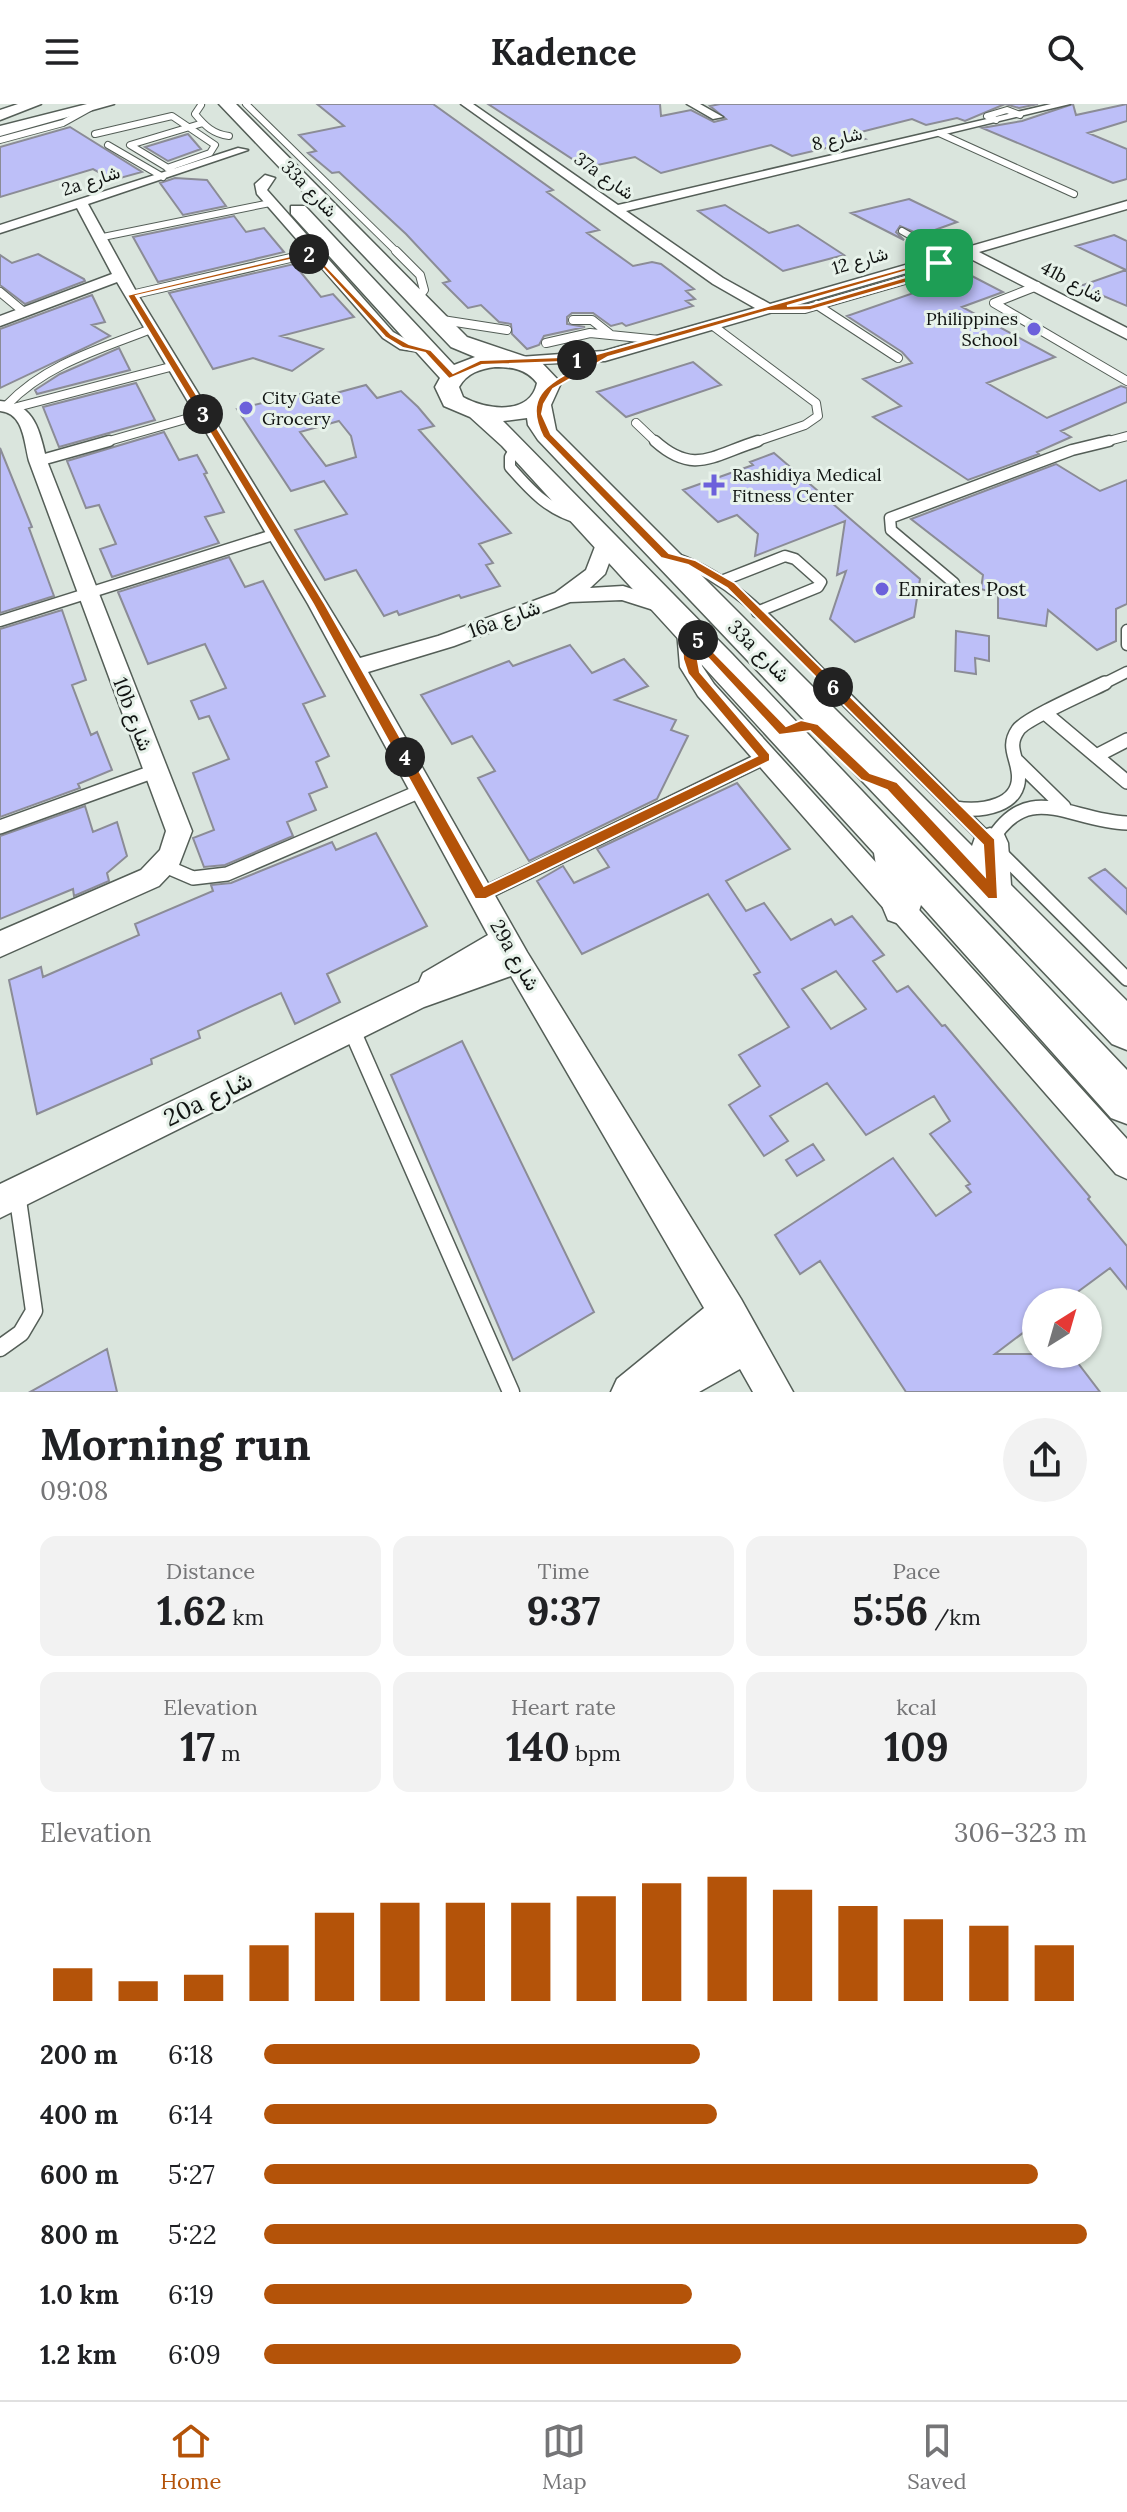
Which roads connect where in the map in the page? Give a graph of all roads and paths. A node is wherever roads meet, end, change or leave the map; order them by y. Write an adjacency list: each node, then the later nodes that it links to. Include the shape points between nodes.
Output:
1 (33, 104): 10 (street)
2 (62, 104): 10 (main road)
3 (227, 104): 21 (street, 33a شارع)
4 (246, 104): 38 (lane, via 420,275 424,290)
5 (466, 104): 25 (street, 37a شارع)
6 (692, 104): 11 (street)
7 (1057, 105): 14 (street, شارع 8)
8 (98, 106): 13 (main road); 16 (lane, via 63,123)
9 (201, 111): 12 (lane); 18 (street, 33a شارع)
10 (0, 117)
11 (717, 117)
12 (190, 127): 15 (lane, via 163,116); 19 (lane, via 215,145 214,151); 19 (lane, via 130,145)
13 (0, 131)
14 (939, 133): 22 (lane); 25 (street, شارع 8)
15 (95, 134)
16 (0, 140)
17 (108, 145): 19 (lane)
18 (239, 150): 19 (street, 2a شارع); 20 (street, 33a شارع); 21 (street, via 259,150 297,186)
19 (168, 173): 28 (street, 2a شارع)
20 (269, 178): 23 (street, via 260,188); 53 (street, 33a شارع)
21 (313, 193): 38 (street, 33a شارع)
22 (1074, 194)
23 (270, 203): 28 (lane); 32 (street)
24 (1127, 205): 26 (street, شارع 12)
25 (617, 209): 34 (street, 37a شارع)
26 (1112, 209): 27 (street); 31 (street, شارع 12)
27 (1127, 216)
28 (85, 219): 29 (street, 2a شارع); 35 (street, 29a شارع)
29 (0, 229)
30 (902, 231): 33 (lane)
31 (970, 250): 33 (street, شارع 12); 36 (street, 41b شارع)
32 (312, 253): 35 (lane); 53 (street, via 388,335)
33 (944, 258): 39 (lane, via 926,274); 40 (street, شارع 12)
34 (718, 281): 40 (street, 37a شارع); 42 (street, 37a شارع)
35 (124, 284): 41 (street); 47 (street, 29a شارع)
36 (1037, 286): 49 (street, 41b شارع); 59 (lane, via 994,303)
37 (0, 292): 41 (lane)
38 (416, 300): 43 (street, 33a شارع)
39 (817, 305): 40 (lane); 55 (lane)
40 (768, 309): 42 (street, شارع 12)
41 (24, 312): 45 (street)
42 (752, 313): 46 (street, شارع 12)
43 (435, 318): 48 (lane); 56 (street, 33a شارع, via 459,342)
44 (573, 320): 50 (lane, via 592,320)
45 (0, 321)
46 (712, 325): 51 (street, شارع 12); 64 (lane, via 816,403 818,416 690,463 672,456)
47 (151, 329): 57 (street, 29a شارع); 61 (lane, via 46,373 21,389)
48 (507, 330)
49 (1127, 334)
50 (611, 335): 51 (lane); 52 (lane, via 584,334)
51 (660, 340): 54 (street, شارع 12)
52 (546, 343)
53 (428, 351): 58 (street, 33a شارع)
54 (605, 356): 56 (street, شارع 12); 60 (street, شارع 12)
55 (898, 358)
56 (511, 361): 58 (street, via 473,365); 60 (street, 33a شارع, via 544,374)
57 (174, 366): 61 (lane); 63 (street, 29a شارع)
58 (452, 377): 62 (street, 33a شارع, via 449,396)
59 (1127, 381)
60 (544, 396): 62 (street, via 512,414); 69 (street, 33a شارع, via 540,425 547,435)
61 (8, 406): 66 (street, 10b شارع, via 24,413)
62 (479, 413): 67 (street, 33a شارع)
63 (203, 414): 66 (lane); 68 (street, 29a شارع)
64 (636, 423)
65 (1127, 436): 71 (lane, via 1072,450 890,518 891,530)
66 (38, 461): 72 (street, 10b شارع)
67 (595, 531): 73 (street, 16a شارع, via 595,574); 75 (street, 33a شارع)
68 (276, 534): 72 (lane); 80 (street, 29a شارع)
69 (665, 556): 70 (lane); 88 (street, 33a شارع)
70 (724, 580): 74 (lane); 74 (lane, via 785,556 821,582)
71 (954, 583)
72 (87, 594): 76 (lane); 86 (street, 10b شارع)
73 (562, 598): 75 (street, 16a شارع, via 623,593); 80 (street, 16a شارع)
74 (757, 612): 90 (lane)
75 (677, 618): 83 (street, 33a شارع)
76 (0, 621)
77 (1127, 630): 78 (lane)
78 (1127, 645)
79 (1127, 672): 81 (lane)
80 (358, 674): 89 (street, 29a شارع)
81 (1045, 713): 84 (lane); 85 (lane, via 1015,733)
82 (1127, 740): 84 (lane)
83 (775, 744): 88 (street, via 801,725 813,727 866,776); 95 (street, 33a شارع); 98 (lane); 99 (street, 33a شارع)
84 (1096, 756): 87 (lane)
85 (1014, 759): 90 (lane, via 1018,785 1003,803 985,810); 91 (lane)
86 (155, 771): 93 (lane); 96 (street, 10b شارع, via 179,831)
87 (1127, 782)
88 (892, 786): 97 (street, 33a شارع)
89 (423, 790): 96 (lane, via 227,874 193,878); 98 (street, 29a شارع)
90 (955, 808): 94 (lane)
91 (1064, 808): 92 (lane); 94 (lane, via 1045,805 1019,811 1000,824)
92 (1127, 823)
93 (0, 827)
94 (990, 843): 97 (street); 102 (lane)
95 (892, 850): 99 (street); 105 (street, 33a شارع)
96 (165, 866): 100 (street, via 132,887)
97 (993, 894): 104 (street, 33a شارع)
98 (481, 895): 101 (street, 29a شارع)
99 (902, 908): 106 (street, 33a شارع)
100 (0, 944)
101 (511, 950): 103 (street, 20a شارع); 108 (street, 29a شارع)
102 (1127, 979)
103 (351, 1028): 107 (street, 20a شارع); 111 (lane)
104 (1127, 1030)
105 (1127, 1102)
106 (1127, 1163)
107 (8, 1197): 110 (lane, via 34,1311 21,1334)
108 (728, 1312): 109 (street, 29a شارع); 112 (street)
109 (747, 1345): 113 (street); 114 (street, 29a شارع)
110 (0, 1348)
111 (511, 1392)
112 (630, 1392)
113 (663, 1392)
114 (774, 1392)

